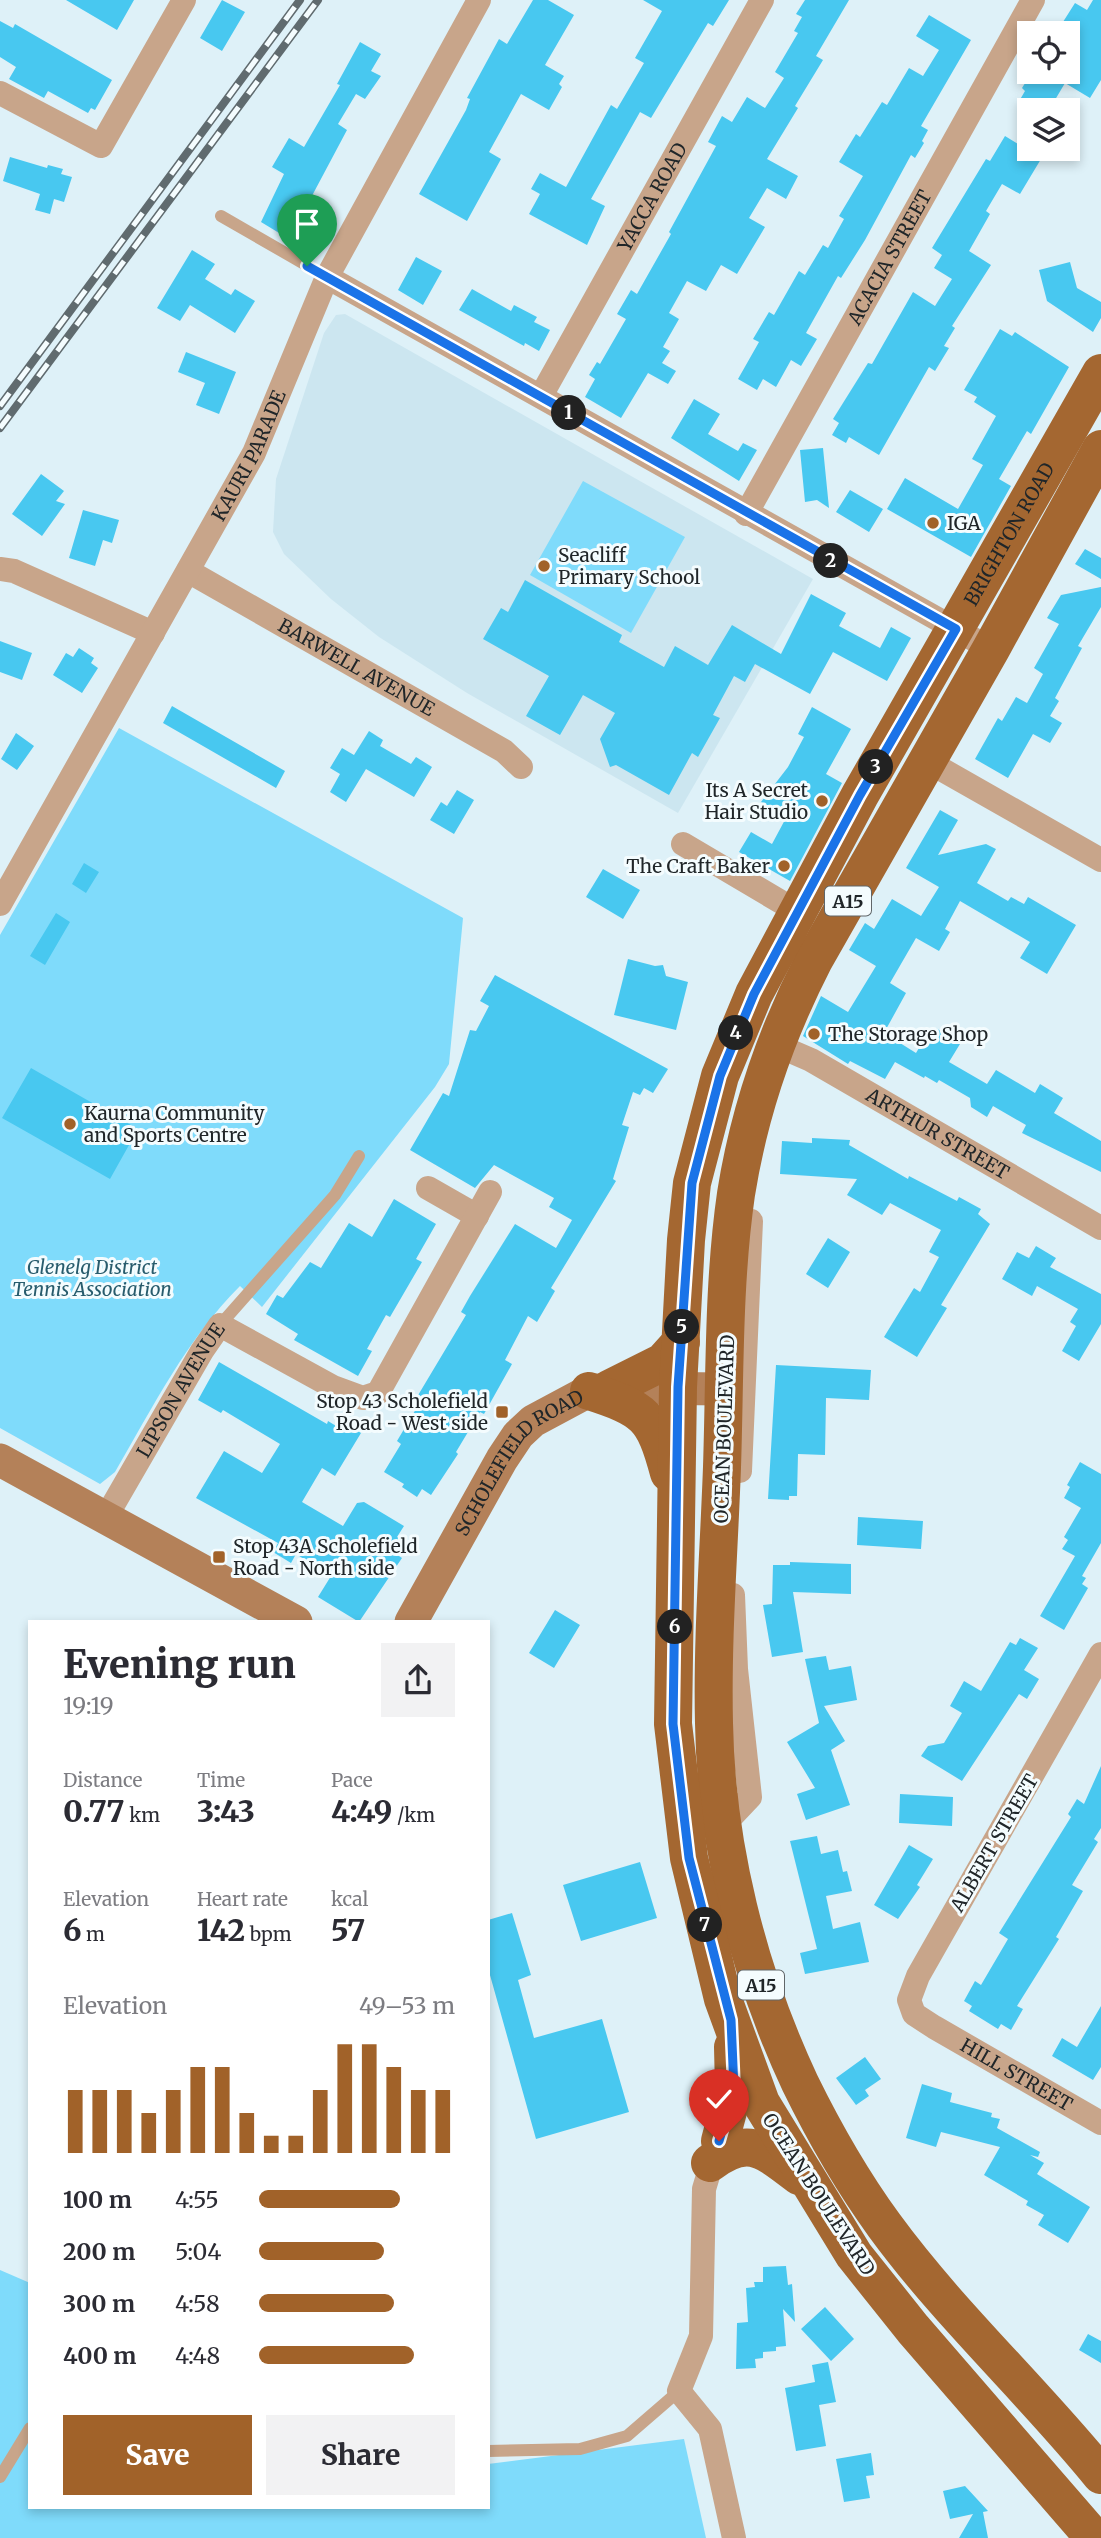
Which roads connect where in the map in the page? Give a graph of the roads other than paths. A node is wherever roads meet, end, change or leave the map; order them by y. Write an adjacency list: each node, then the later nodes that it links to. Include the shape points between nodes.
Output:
1 (184, 0): 5 (street, via 101,146)
2 (479, 0): 7 (street, KAURI PARADE)
3 (762, 0): 9 (street, YACCA ROAD)
4 (1033, 0): 13 (street, ACACIA STREET)
5 (0, 93)
6 (221, 216): 7 (lane)
7 (327, 277): 9 (street); 15 (street, KAURI PARADE, via 254,453)
8 (1101, 373): 11 (main road, BRIGHTON ROAD / A15)
9 (541, 396): 13 (street)
10 (1101, 449): 12 (main road, BRIGHTON ROAD / A15)
11 (1049, 465): 12 (street); 16 (main road, BRIGHTON ROAD / A15)
12 (1091, 489): 18 (main road, BRIGHTON ROAD / A15)
13 (746, 514): 16 (street)
14 (0, 569): 17 (street)
15 (188, 571): 17 (street, KAURI PARADE); 20 (street, BARWELL AVENUE, via 504,751)
16 (956, 629): 18 (street); 24 (main road, BRIGHTON ROAD / A15)
17 (153, 633): 23 (street, KAURI PARADE)
18 (991, 649): 19 (main road, BRIGHTON ROAD / A15)
19 (928, 761): 22 (street); 26 (main road, BRIGHTON ROAD / A15, via 814,960)
20 (521, 767)
21 (682, 844): 24 (street)
22 (1101, 860)
23 (0, 904)
24 (798, 912): 25 (main road, BRIGHTON ROAD / A15)
25 (738, 1028): 34 (main road, OCEAN BOULEVARD / A15, via 720,1076 692,1183)
26 (774, 1044): 32 (street, ARTHUR STREET, via 811,1060); 36 (main road, OCEAN BOULEVARD / A15, via 736,1198)
27 (359, 1156): 33 (lane, via 335,1195)
28 (758, 1164): 44 (street, OCEAN BOULEVARD, via 750,1235 733,1590 736,1669 751,1786 744,1806)
29 (428, 1188): 31 (street)
30 (490, 1192): 31 (street, LIPSON AVENUE)
31 (477, 1216): 33 (street, LIPSON AVENUE, via 378,1392 363,1398 333,1387)
32 (1101, 1228)
33 (220, 1325): 40 (street, LIPSON AVENUE)
34 (681, 1342): 35 (main road, OCEAN BOULEVARD / A15); 37 (main road, via 663,1363)
35 (678, 1387): 36 (street, SCHOLEFIELD ROAD); 37 (street, SCHOLEFIELD ROAD); 39 (main road, OCEAN BOULEVARD / A15)
36 (725, 1389): 44 (main road, OCEAN BOULEVARD / A15, via 713,1724)
37 (599, 1390): 39 (main road, via 628,1404 659,1435); 42 (street, SCHOLEFIELD ROAD, via 533,1421 518,1435)
38 (0, 1460): 40 (street)
39 (677, 1506): 44 (main road, OCEAN BOULEVARD / A15, via 673,1724)
40 (106, 1517): 41 (street)
41 (292, 1620)
42 (412, 1620)
43 (1101, 1654): 46 (street, ALBERT STREET, via 912,1989 909,2000 914,2014)
44 (703, 1822): 45 (main road, OCEAN BOULEVARD / A15, via 689,1858); 47 (main road, OCEAN BOULEVARD / A15, via 768,2007)
45 (731, 2020): 48 (main road, OCEAN BOULEVARD / A15); 50 (main road, via 734,2089)
46 (933, 2027): 49 (street, HILL STREET)
47 (801, 2083): 48 (street); 55 (main road, OCEAN BOULEVARD / A15, via 884,2226)
48 (761, 2103): 50 (street, via 730,2125); 51 (main road, OCEAN BOULEVARD / A15)
49 (1101, 2123)
50 (715, 2152): 51 (main road, via 749,2146); 52 (street, via 704,2189 701,2336)
51 (809, 2183): 58 (main road, OCEAN BOULEVARD / A15, via 854,2255 913,2329)
52 (679, 2391): 54 (lane, via 627,2437 580,2449); 57 (street, via 710,2429)
53 (28, 2431): 56 (lane)
54 (490, 2451)
55 (1101, 2475)
56 (0, 2477)
57 (734, 2538)
58 (1094, 2538)

